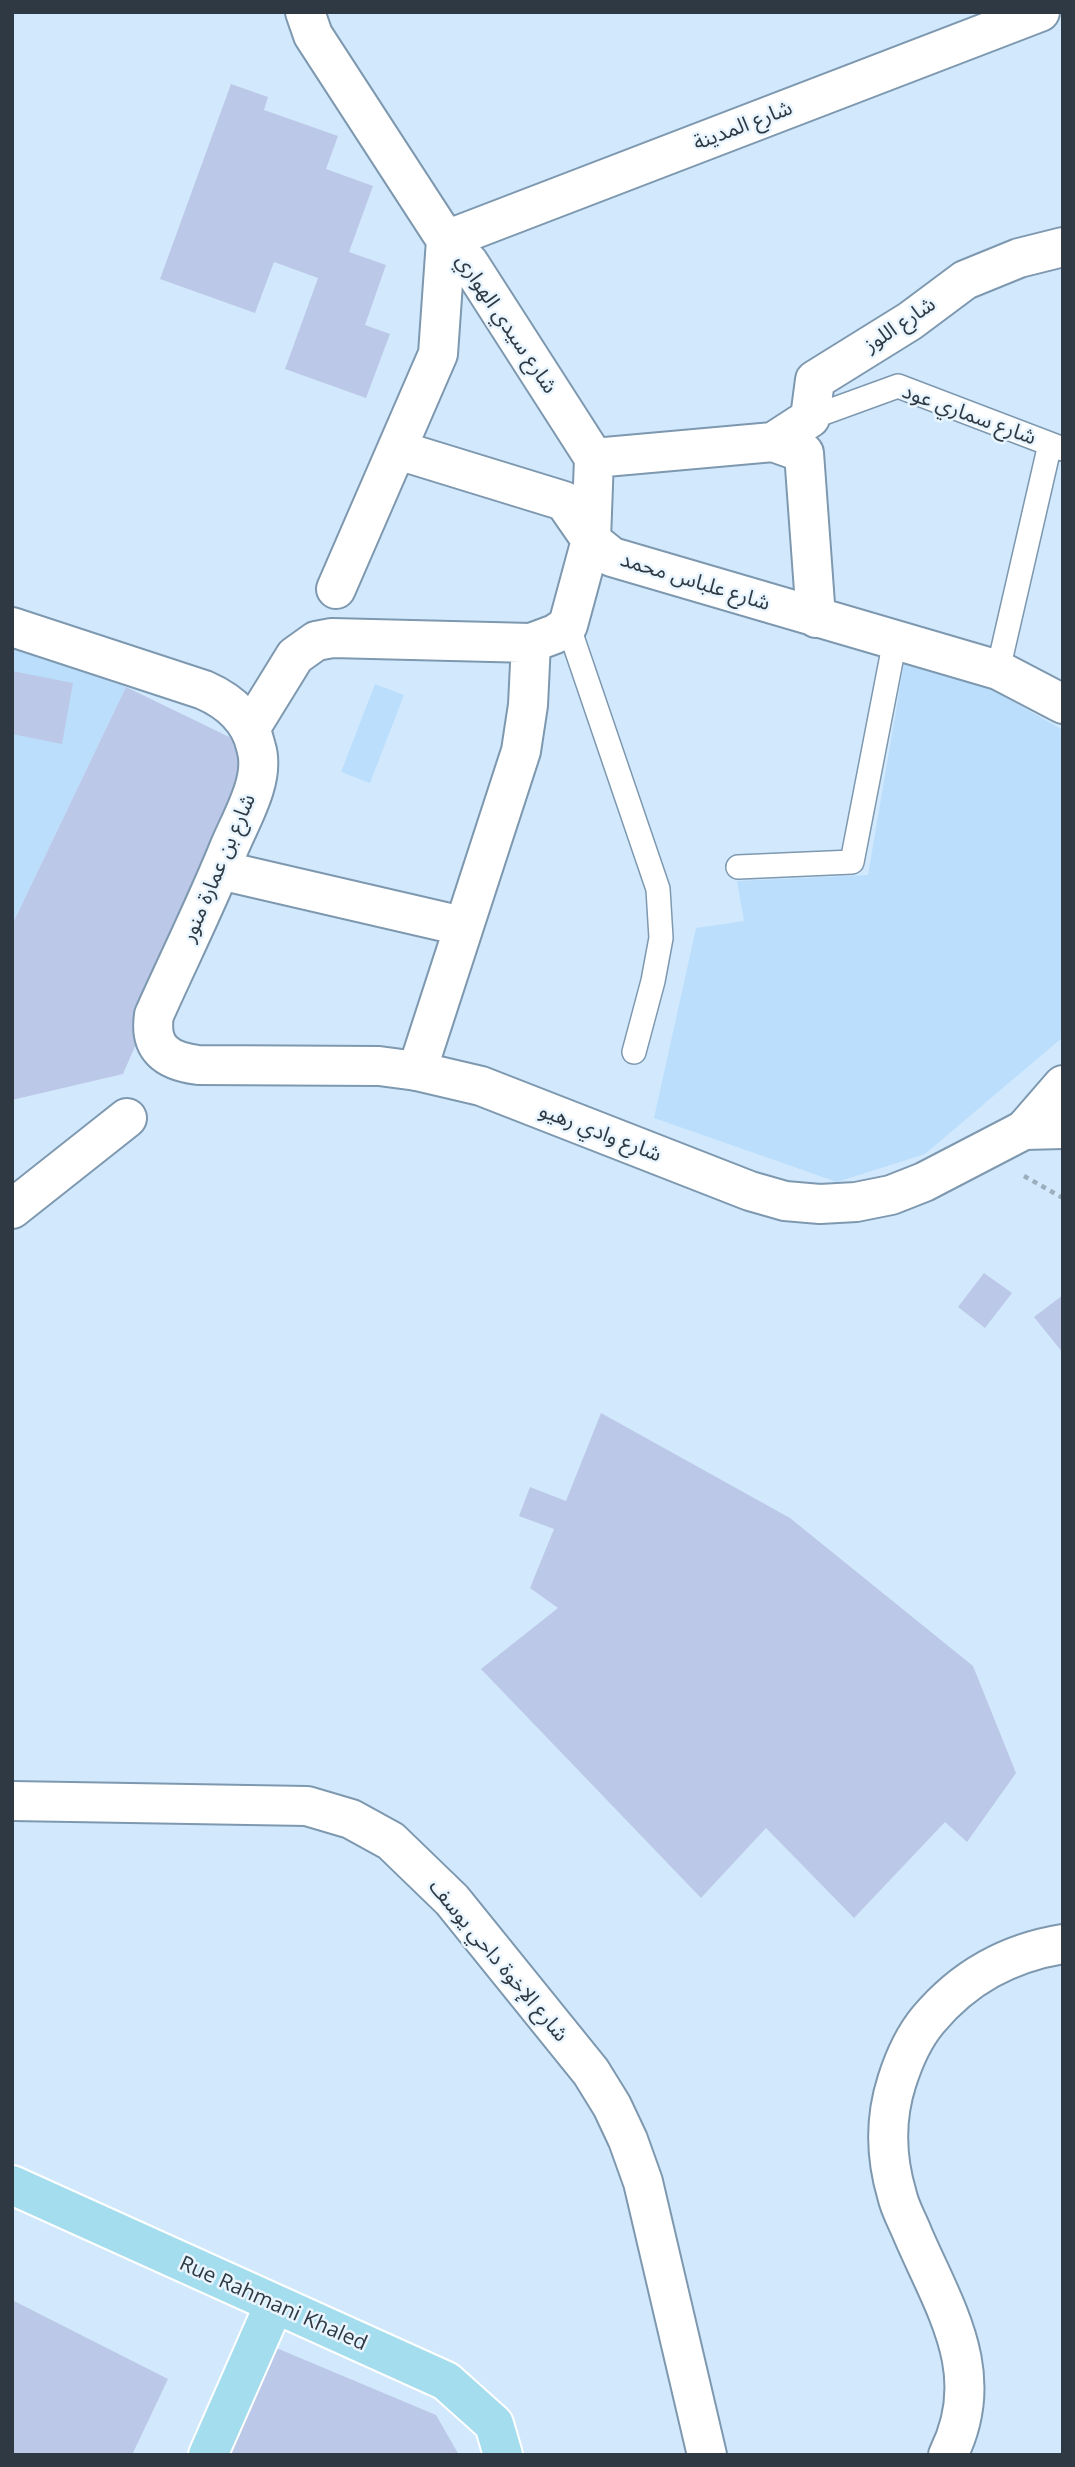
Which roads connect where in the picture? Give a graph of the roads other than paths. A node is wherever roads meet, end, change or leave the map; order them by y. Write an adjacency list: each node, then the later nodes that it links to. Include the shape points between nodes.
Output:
1 (304, 12): 3 (street, شارع سيدي الهواري, via 313,35)
2 (1040, 12): 3 (street, شارع المدينة)
3 (446, 240): 8 (street, via 438,354); 9 (street, شارع سيدي الهواري, via 469,263)
4 (1063, 247): 5 (street, شارع اللوز, via 965,279 910,321 815,380)
5 (810, 418): 6 (street); 7 (lane, شارع سماري عود, via 898,386)
6 (773, 442): 9 (street); 12 (street, via 804,453)
7 (1056, 447): 17 (lane, شارع سماري عود)
8 (398, 450): 10 (street, شارع علباس محمد, via 564,501); 11 (street)
9 (594, 458): 10 (street)
10 (591, 540): 12 (street, شارع علباس محمد, via 612,557); 13 (street)
11 (336, 589)
12 (816, 618): 15 (street, شارع علباس محمد)
13 (568, 625): 16 (street); 24 (lane, via 658,889 661,938)
14 (12, 627): 19 (street, شارع بن عمارة منور, via 204,690 222,698)
15 (895, 640): 17 (street, شارع علباس محمد); 20 (lane, via 852,862)
16 (531, 643): 19 (street, via 316,641 295,656); 22 (street, via 521,751)
17 (998, 670): 18 (street, شارع علباس محمد)
18 (1063, 704)
19 (250, 729): 21 (street, شارع بن عمارة منور, via 258,771)
20 (738, 867)
21 (220, 870): 22 (street); 23 (street, شارع بن عمارة منور)
22 (462, 926): 25 (street)
23 (154, 1015): 25 (street, شارع وادي رهيو, via 155,1040 172,1059 184,1063 379,1066)
24 (634, 1052)
25 (417, 1071): 29 (street, شارع وادي رهيو, via 481,1086 785,1201 856,1202 891,1195)
26 (1063, 1085): 29 (street)
27 (127, 1118): 30 (street)
28 (1063, 1129): 29 (street, شارع وادي رهيو)
29 (1024, 1130)
30 (12, 1209)
31 (12, 1801): 37 (street, شارع الإخوة داحي يوسف, via 307,1806 351,1819 391,1841 452,1900 591,2072 612,2106 643,2182)
32 (1063, 1944): 38 (street, via 1001,1961 943,2001 904,2060 893,2094 889,2164 897,2198 964,2361 964,2405)
33 (12, 2185): 34 (main road, Rue Rahmani Khaled)
34 (274, 2305): 35 (main road); 36 (main road, Rue Rahmani Khaled, via 446,2381 494,2424)
35 (208, 2455)
36 (503, 2455)
37 (707, 2455)
38 (948, 2455)

